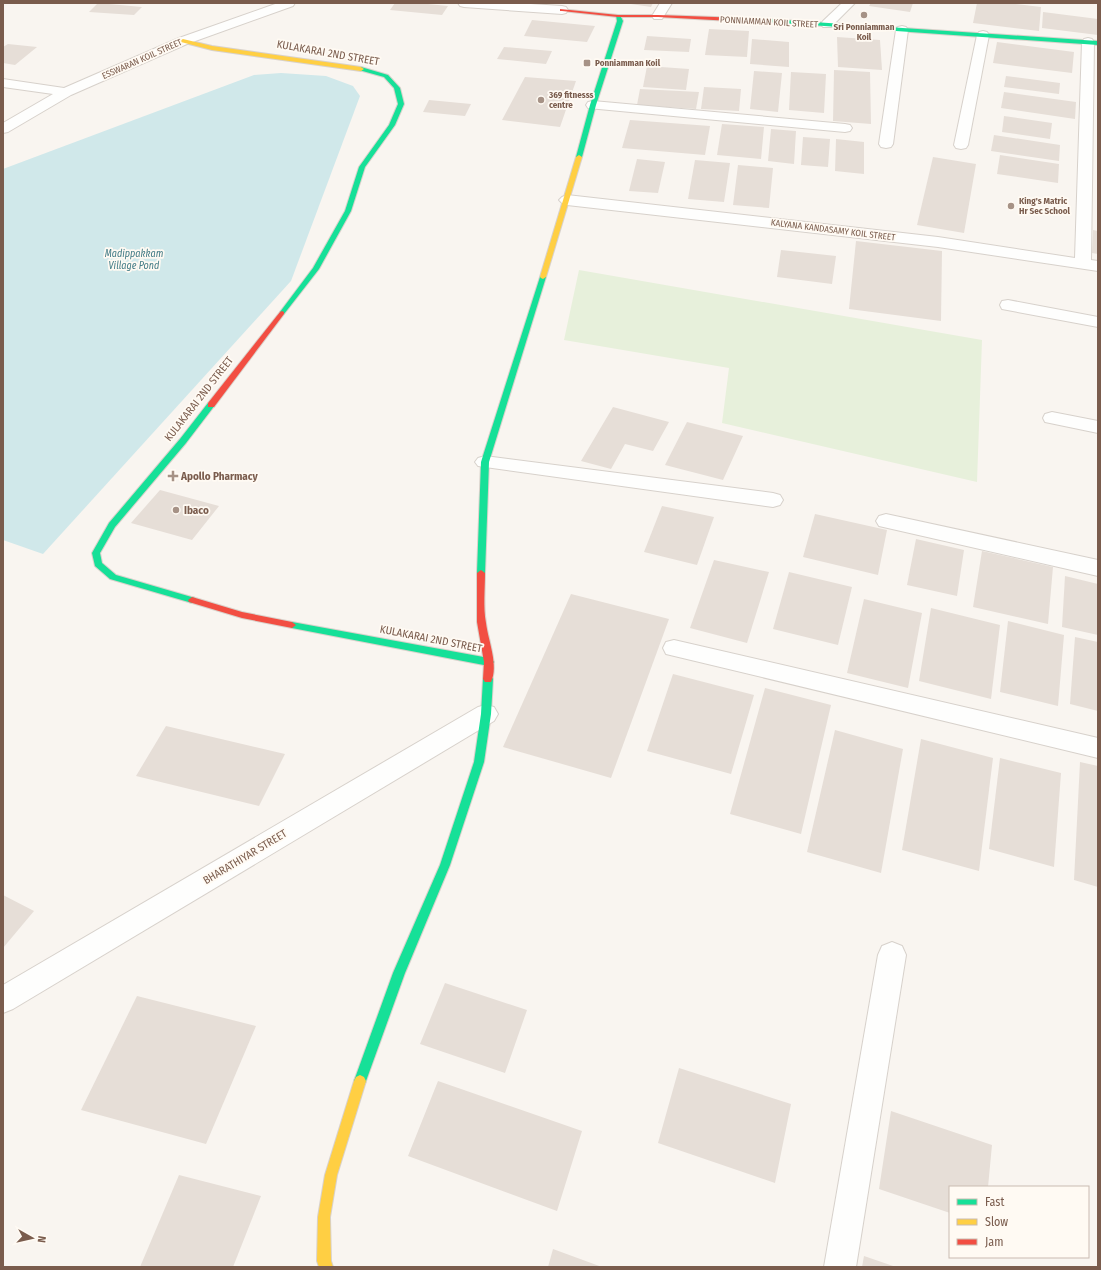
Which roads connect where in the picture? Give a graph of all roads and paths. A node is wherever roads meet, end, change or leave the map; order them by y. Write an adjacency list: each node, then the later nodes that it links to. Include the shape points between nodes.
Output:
1 (288, 3): 11 (street, ESSWARAN KOIL STREET)
2 (464, 3): 5 (street, PONNIAMMAN KOIL STREET)
3 (666, 3): 7 (street)
4 (849, 3): 8 (street)
5 (565, 7): 6 (street, PONNIAMMAN KOIL STREET)
6 (618, 16): 7 (street, PONNIAMMAN KOIL STREET); 15 (street, via 620,21)
7 (658, 16): 8 (street, PONNIAMMAN KOIL STREET)
8 (826, 24): 9 (street, PONNIAMMAN KOIL STREET)
9 (902, 30): 10 (street, PONNIAMMAN KOIL STREET); 18 (street)
10 (983, 35): 12 (street, PONNIAMMAN KOIL STREET); 19 (street)
11 (183, 41): 14 (street, ESSWARAN KOIL STREET); 31 (street, KULAKARAI 2ND STREET, via 212,48 365,70 386,76 397,88 402,104 392,125 362,167 348,211 316,269 183,441 112,525 96,553 98,564 113,577 242,615)
12 (1093, 42): 21 (street)
13 (3, 83): 14 (street)
14 (66, 92): 17 (street, ESSWARAN KOIL STREET)
15 (593, 105): 16 (street); 20 (street)
16 (845, 128)
17 (3, 129)
18 (886, 144)
19 (961, 145)
20 (567, 200): 21 (street, KALYANA KANDASAMY KOIL STREET, via 938,242); 26 (street)
21 (1091, 265)
22 (1008, 304): 23 (street)
23 (1098, 322)
24 (1052, 418): 25 (street)
25 (1098, 428)
26 (486, 462): 27 (street); 31 (street, via 481,588 482,622)
27 (773, 500)
28 (886, 521): 29 (street)
29 (1098, 568)
30 (674, 648): 33 (street)
31 (489, 662): 32 (street)
32 (486, 714): 35 (street, BHARATHIYAR STREET); 36 (street, via 479,762 445,865 399,973 352,1102 331,1175 324,1217)
33 (1098, 748)
34 (892, 955): 37 (street)
35 (3, 1000)
36 (326, 1267)
37 (840, 1267)

